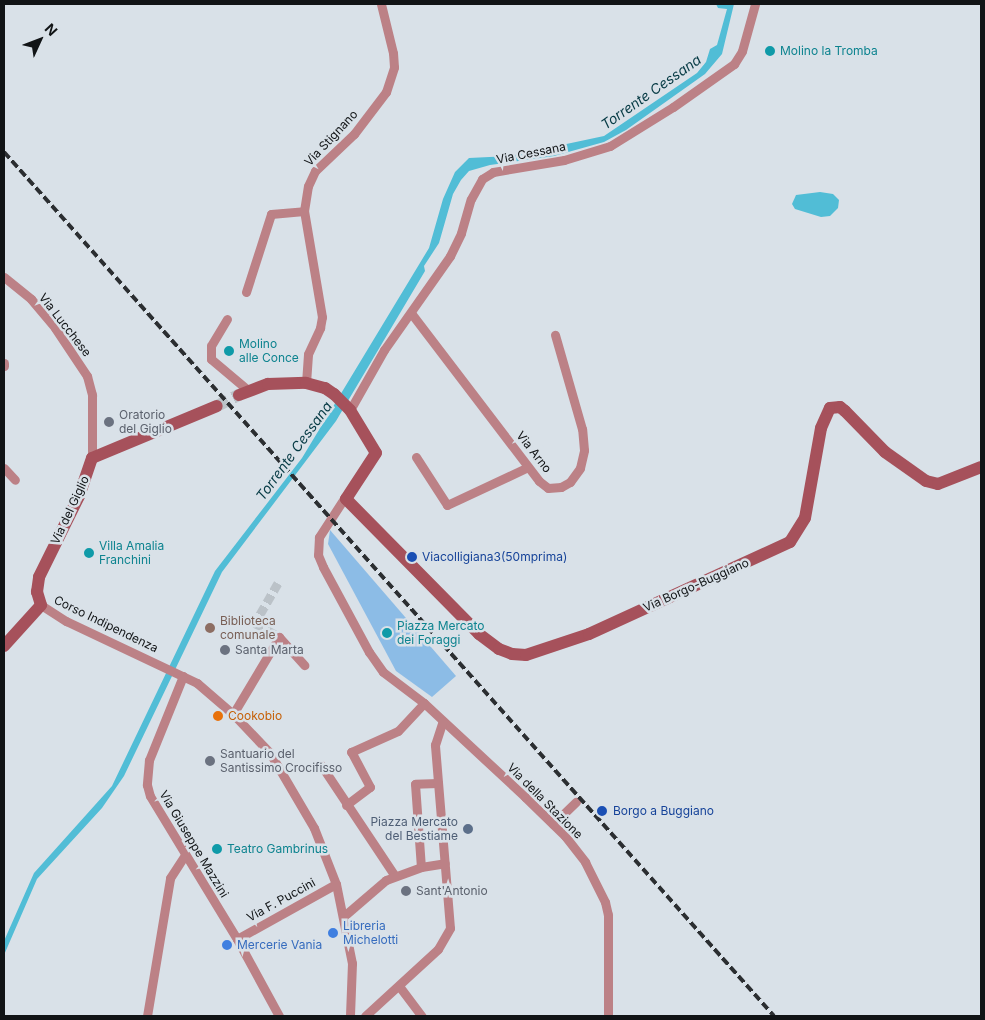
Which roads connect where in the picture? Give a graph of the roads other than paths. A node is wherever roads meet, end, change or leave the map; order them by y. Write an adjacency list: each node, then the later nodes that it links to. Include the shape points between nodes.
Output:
1 (381, 4): 3 (street, Via Stignano, via 394,53 388,85 377,106 354,134 315,171 308,186)
2 (755, 4): 6 (street, Via Cessana, via 742,51 734,64 673,107 610,146 564,160 493,172 482,179 471,199 458,242)
3 (304, 211): 5 (street, via 271,214); 9 (street, Via Stignano, via 322,317 308,354)
4 (4, 277): 14 (street, Via Lucchese, via 31,299 87,376 92,395)
5 (246, 292)
6 (411, 313): 12 (street, Via Cessana, via 384,350); 16 (street, Via Arno)
7 (227, 319): 10 (street, via 211,346 210,360)
8 (555, 335): 16 (street, Via Arno, via 582,429 582,459 577,474 561,487 548,488)
9 (306, 383): 10 (street, via 268,384); 12 (street, via 325,388)
10 (244, 393)
11 (217, 406): 14 (street)
12 (350, 410): 19 (street, via 376,453)
13 (416, 457): 16 (street, via 447,505)
14 (92, 458): 20 (street, Via del Giglio, via 79,496 40,577 37,592)
15 (981, 466): 19 (street, Via Borgo-Buggiano, via 938,484 926,482 885,452 844,411 830,408 821,428 805,518 790,542 589,634 526,655 505,652 479,634)
16 (528, 467)
17 (4, 468): 18 (street)
18 (15, 480)
19 (345, 497): 24 (street, Via della Stazione, via 324,526 319,537 318,555 380,667)
20 (41, 605): 21 (street); 23 (street, Corso Indipendenza, via 66,621)
21 (4, 646)
22 (304, 666): 25 (street, via 278,636)
23 (183, 676): 25 (street, via 202,687); 32 (street, Via Giuseppe Mazzini, via 149,760 147,785 165,825)
24 (424, 703): 26 (street, Via della Stazione); 30 (street, via 398,732 352,752 370,787)
25 (233, 714): 36 (street, via 270,753 283,773 314,828)
26 (443, 721): 28 (street, via 435,745); 31 (street, Via della Stazione)
27 (321, 765): 30 (street)
28 (438, 783): 33 (street); 34 (street, via 415,784)
29 (576, 802): 31 (street)
30 (346, 805): 35 (street, via 376,844)
31 (553, 824): 45 (street, Via della Stazione, via 585,862 606,902 610,950)
32 (185, 855): 38 (street, Via Giuseppe Mazzini); 40 (street, via 170,878)
33 (445, 863): 34 (street); 39 (street, via 450,928 438,949)
34 (421, 867): 35 (street)
35 (395, 876): 37 (street)
36 (336, 884): 37 (street); 38 (street, Via F. Puccini)
37 (344, 916): 42 (street, via 352,963)
38 (237, 939): 41 (street, Via Giuseppe Mazzini)
39 (399, 986): 43 (street); 44 (street)
40 (147, 1016)
41 (279, 1016)
42 (350, 1016)
43 (365, 1016)
44 (422, 1016)
45 (608, 1016)

